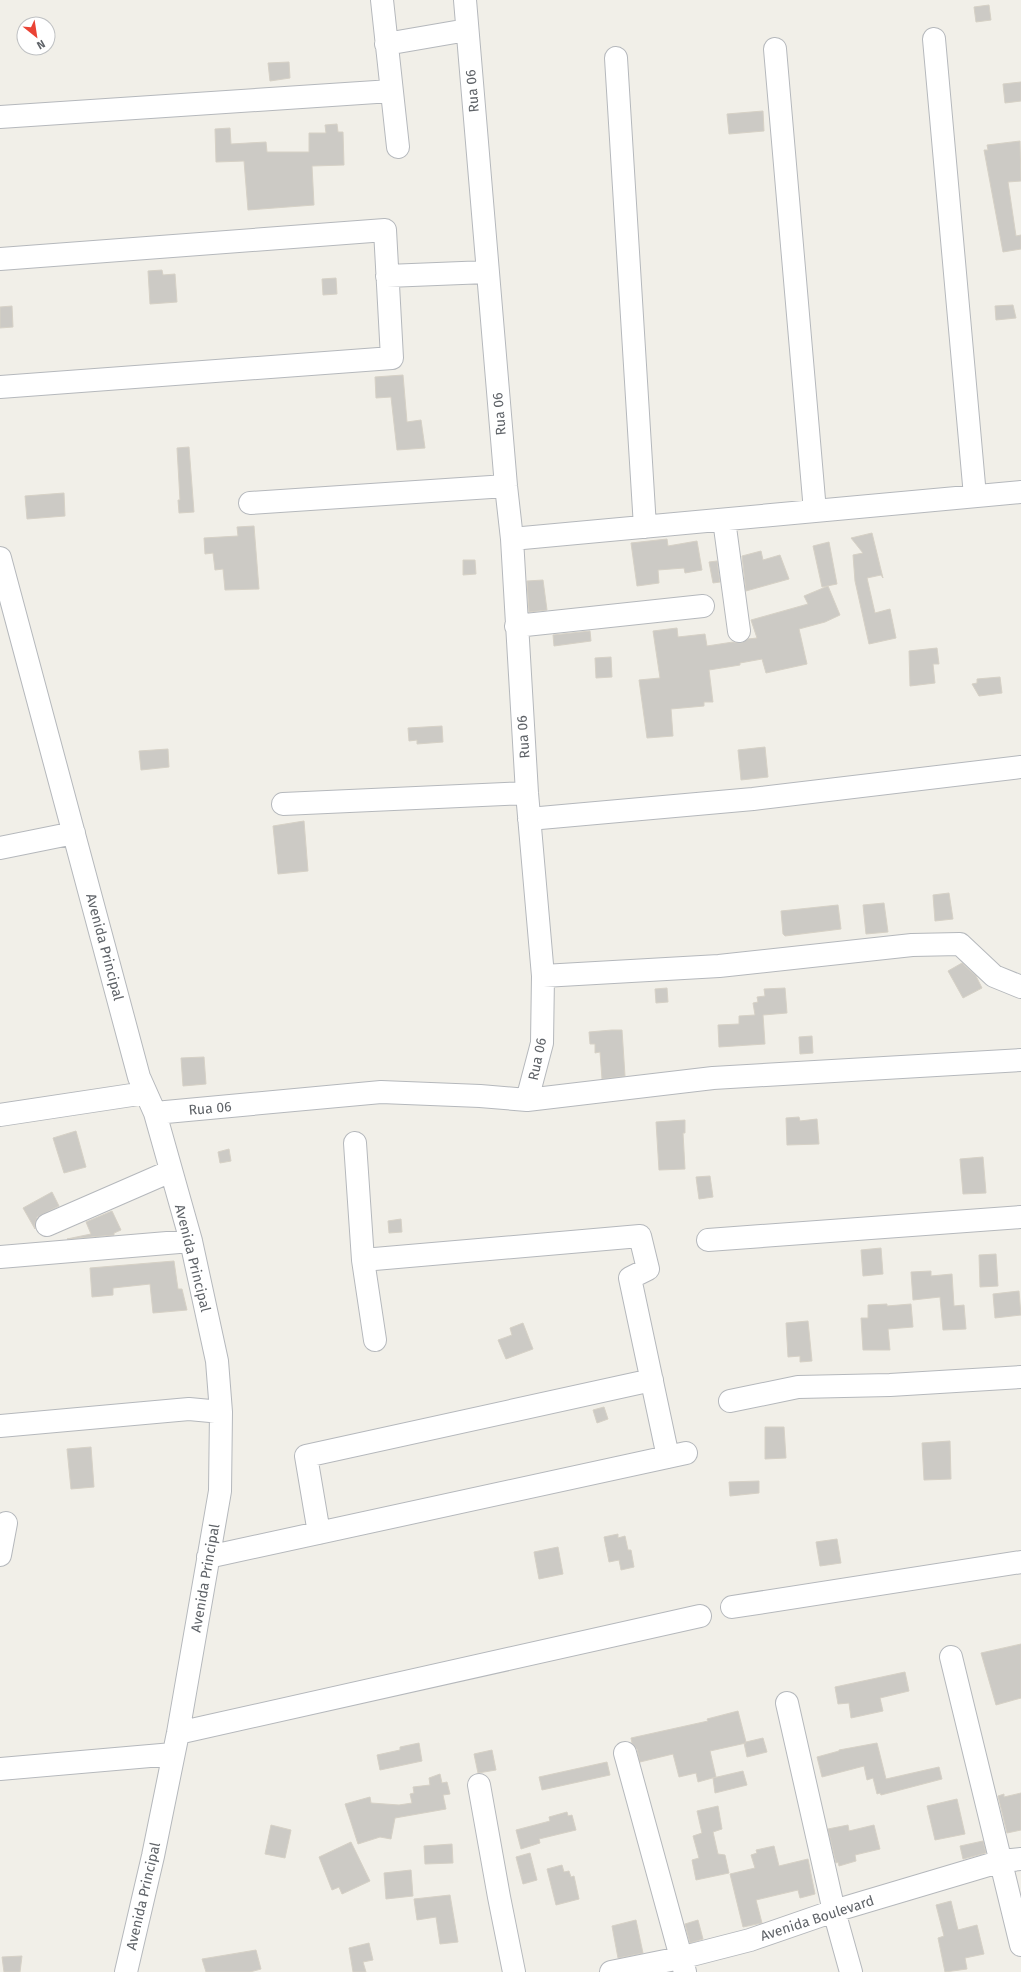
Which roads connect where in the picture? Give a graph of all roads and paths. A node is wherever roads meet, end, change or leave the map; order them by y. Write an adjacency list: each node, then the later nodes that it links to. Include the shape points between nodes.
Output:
1 (382, 0): 5 (street)
2 (465, 0): 3 (street, Rua 06)
3 (467, 30): 5 (street); 12 (street, Rua 06)
4 (934, 39): 17 (street)
5 (386, 44): 8 (street)
6 (775, 49): 19 (street)
7 (616, 58): 21 (street)
8 (391, 90): 9 (street); 10 (street)
9 (0, 117)
10 (398, 147)
11 (0, 259): 13 (street, via 385,230)
12 (487, 272): 13 (street); 15 (street, Rua 06)
13 (388, 276): 14 (street, via 392,358)
14 (0, 387)
15 (506, 486): 18 (street); 22 (street, Rua 06)
16 (1021, 492): 17 (street)
17 (975, 496): 19 (street)
18 (250, 503)
19 (815, 511): 20 (street)
20 (724, 520): 21 (street); 26 (street)
21 (645, 527): 22 (street)
22 (512, 539): 25 (street, Rua 06)
23 (0, 558): 31 (street, Avenida Principal)
24 (703, 606): 25 (street)
25 (516, 626): 28 (street, Rua 06)
26 (739, 632)
27 (1021, 767): 30 (street, via 753,799)
28 (526, 793): 29 (street); 30 (street, Rua 06)
29 (283, 804)
30 (529, 819): 33 (street, Rua 06)
31 (74, 833): 32 (street); 36 (street, Avenida Principal)
32 (0, 848)
33 (543, 976): 34 (street, via 719,966 912,945 960,944 994,976); 37 (street, Rua 06, via 542,1043)
34 (1021, 987)
35 (1021, 1060): 37 (street, via 713,1078)
36 (145, 1093): 38 (street, Avenida Principal); 39 (street)
37 (527, 1100): 38 (street, Rua 06, via 381,1092)
38 (155, 1113): 41 (street, Avenida Principal)
39 (0, 1115)
40 (355, 1143): 47 (street)
41 (171, 1171): 43 (street); 45 (street, Avenida Principal)
42 (1021, 1217): 44 (street)
43 (47, 1225)
44 (708, 1240)
45 (191, 1241): 46 (street); 52 (street, Avenida Principal, via 217,1361)
46 (0, 1257)
47 (362, 1260): 48 (street); 50 (street, via 640,1236 648,1269 630,1278)
48 (375, 1340)
49 (1021, 1376): 51 (street, via 890,1385 798,1387)
50 (652, 1380): 55 (street, via 306,1456); 55 (street, via 677,1455)
51 (730, 1401)
52 (221, 1412): 53 (street, via 188,1409); 57 (street, Avenida Principal, via 220,1492)
53 (0, 1426)
54 (6, 1523): 56 (street)
55 (319, 1533): 57 (street)
56 (0, 1555)
57 (208, 1557): 63 (street, Avenida Principal)
58 (1021, 1562): 59 (street)
59 (732, 1607)
60 (700, 1616): 63 (street)
61 (951, 1657): 68 (street)
62 (787, 1703): 69 (street)
63 (178, 1733): 65 (street, Avenida Principal)
64 (625, 1753): 71 (street)
65 (173, 1754): 66 (street); 72 (street, Avenida Principal, via 156,1843)
66 (0, 1769)
67 (479, 1785): 73 (street)
68 (1012, 1860): 69 (street, Avenida Boulevard); 70 (street)
69 (834, 1911): 71 (street, Avenida Boulevard); 75 (street)
70 (1021, 1945)
71 (683, 1965): 74 (street, Avenida Boulevard)
72 (126, 1972)
73 (514, 1972)
74 (611, 1972)
75 (851, 1972)

